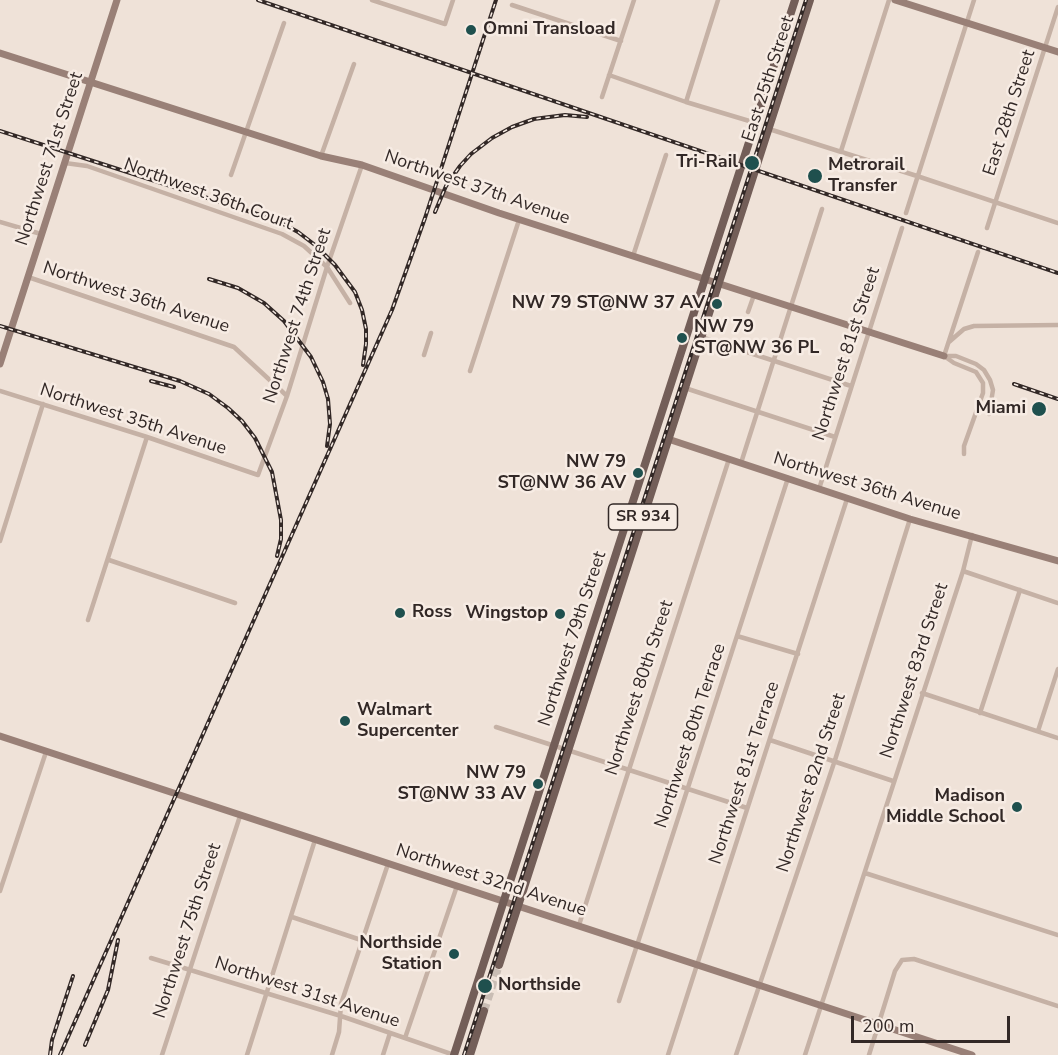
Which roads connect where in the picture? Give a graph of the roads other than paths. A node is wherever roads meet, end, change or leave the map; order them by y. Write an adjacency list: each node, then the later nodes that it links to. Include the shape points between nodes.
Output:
1 (373, 0): 2 (street, via 446,24)
2 (453, 0)
3 (634, 0): 15 (street)
4 (718, 0): 25 (street)
5 (795, 0): 20 (main road, SR 934)
6 (810, 0): 21 (main road, East 25th Street / SR 934)
7 (889, 0): 29 (street)
8 (895, 0): 13 (street)
9 (974, 0): 13 (street)
10 (115, 1): 23 (street, Northwest 71st Street)
11 (512, 5): 15 (street)
12 (1058, 7): 16 (street, East 28th Street)
13 (967, 22): 16 (street); 36 (street)
14 (284, 23): 28 (street)
15 (621, 41): 22 (street)
16 (1045, 48): 17 (street); 37 (street, East 28th Street)
17 (1058, 52)
18 (0, 53): 23 (street, Northwest 37th Avenue)
19 (354, 64): 31 (street)
20 (775, 64): 21 (main road); 26 (main road, SR 934)
21 (788, 68): 27 (main road, East 25th Street / SR 934)
22 (609, 75): 24 (street); 25 (street)
23 (91, 82): 28 (street, Northwest 37th Avenue); 32 (street, Northwest 71st Street)
24 (602, 96)
25 (686, 102): 26 (street)
26 (756, 123): 50 (main road, Northwest 79th Street / SR 934)
27 (769, 129): 29 (street); 34 (main road, East 25th Street / SR 934)
28 (246, 132): 31 (street, Northwest 37th Avenue); 35 (street)
29 (841, 152): 36 (street)
30 (666, 155): 47 (street)
31 (321, 156): 33 (street, Northwest 37th Avenue)
32 (65, 164): 45 (street, Northwest 71st Street); 48 (street, Northwest 36th Court, via 87,166 282,234 304,246)
33 (363, 165): 40 (street, Northwest 37th Avenue); 48 (street, Northwest 74th Street)
34 (756, 168): 51 (main road, Northwest 79th Street / SR 934)
35 (231, 175)
36 (917, 176): 37 (street); 39 (street)
37 (995, 202): 42 (street); 44 (street, East 28th Street)
38 (822, 208): 54 (street)
39 (906, 213)
40 (519, 220): 47 (street, Northwest 37th Avenue); 65 (street)
41 (0, 222): 45 (street, Northwest 36th Avenue)
42 (1058, 223)
43 (902, 228): 57 (street, Northwest 81st Street)
44 (987, 228)
45 (41, 234): 49 (street, Northwest 71st Street)
46 (978, 252): 60 (street)
47 (633, 256): 50 (street, Northwest 37th Avenue)
48 (327, 267): 53 (street, Northwest 36th Court); 69 (street, Northwest 74th Street)
49 (28, 278): 64 (street, Northwest 71st Street); 69 (street, Northwest 36th Avenue, via 234,346)
50 (704, 279): 51 (street, Northwest 37th Avenue); 103 (main road, Northwest 79th Street / SR 934)
51 (718, 284): 52 (street, Northwest 37th Avenue); 59 (main road, Northwest 79th Street / SR 934)
52 (754, 295): 54 (street, Northwest 37th Avenue); 55 (street)
53 (350, 303)
54 (791, 307): 57 (street, Northwest 37th Avenue); 63 (street)
55 (748, 312)
56 (1058, 325): 60 (street, via 977,325 964,329)
57 (869, 332): 62 (street, Northwest 37th Avenue); 66 (street, Northwest 81st Street)
58 (431, 333): 61 (street)
59 (701, 337): 63 (street); 67 (main road, Northwest 79th Street / SR 934)
60 (949, 342): 62 (street)
61 (424, 355)
62 (944, 356): 72 (street, Northwest 37th Avenue, via 976,363 984,370 992,389); 76 (street, Northwest 37th Avenue, via 974,370 983,383)
63 (773, 360): 66 (street); 71 (street)
64 (0, 364)
65 (470, 371)
66 (851, 386): 74 (street, Northwest 81st Street)
67 (685, 388): 71 (street); 75 (main road, Northwest 79th Street / SR 934)
68 (0, 391): 70 (street, Northwest 35th Avenue)
69 (286, 396): 79 (street, Northwest 74th Street)
70 (43, 404): 73 (street, Northwest 35th Avenue); 85 (street)
71 (757, 412): 74 (street); 78 (street)
72 (989, 414)
73 (147, 437): 79 (street, Northwest 35th Avenue); 86 (street)
74 (835, 437): 81 (street, Northwest 81st Street)
75 (669, 439): 77 (street, Northwest 36th Avenue); 104 (main road, Northwest 79th Street / SR 934)
76 (964, 454)
77 (729, 459): 78 (street, Northwest 36th Avenue); 107 (street, Northwest 80th Street)
78 (741, 463): 80 (street, Northwest 36th Avenue)
79 (258, 475)
80 (788, 478): 81 (street, Northwest 36th Avenue); 93 (street, Northwest 80th Terrace)
81 (819, 489): 82 (street, Northwest 36th Avenue)
82 (847, 499): 83 (street, Northwest 36th Avenue); 94 (street, Northwest 81st Terrace)
83 (910, 519): 84 (street, Northwest 36th Avenue); 106 (street, Northwest 82nd Street)
84 (972, 535): 87 (street, Northwest 36th Avenue); 88 (street, Northwest 83rd Street)
85 (0, 541)
86 (109, 560): 90 (street); 92 (street)
87 (1058, 561)
88 (963, 571): 89 (street); 96 (street, Northwest 83rd Street)
89 (1020, 590): 91 (street); 97 (street)
90 (235, 603)
91 (1058, 603)
92 (88, 620)
93 (737, 636): 94 (street); 109 (street, Northwest 80th Terrace)
94 (798, 654): 102 (street, Northwest 81st Terrace)
95 (1058, 669): 99 (street)
96 (922, 693): 97 (street); 108 (street, Northwest 83rd Street)
97 (980, 713): 99 (street)
98 (496, 727): 103 (street)
99 (1038, 731): 101 (street)
100 (0, 736): 105 (street, Northwest 32nd Avenue)
101 (1058, 738)
102 (770, 740): 106 (street); 110 (street, Northwest 81st Terrace)
103 (554, 746): 104 (street); 117 (main road, Northwest 79th Street / SR 934)
104 (567, 750): 107 (street); 118 (main road, Northwest 79th Street / SR 934)
105 (46, 752): 111 (street, Northwest 32nd Avenue); 116 (street)
106 (835, 760): 108 (street); 128 (street, Northwest 82nd Street)
107 (628, 770): 109 (street); 120 (street, Northwest 80th Street)
108 (893, 781): 114 (street, Northwest 83rd Street)
109 (688, 789): 110 (street); 123 (street, Northwest 80th Terrace)
110 (747, 808): 125 (street, Northwest 81st Terrace)
111 (240, 816): 112 (street, Northwest 32nd Avenue); 127 (street, Northwest 75th Street)
112 (315, 840): 113 (street, Northwest 32nd Avenue); 119 (street)
113 (388, 864): 115 (street, Northwest 32nd Avenue); 122 (street)
114 (865, 873): 121 (street); 131 (street, Northwest 83rd Street)
115 (457, 886): 117 (street, Northwest 32nd Avenue); 137 (street)
116 (0, 891)
117 (506, 902): 118 (street, Northwest 32nd Avenue); 142 (main road, Northwest 79th Street / SR 934)
118 (519, 906): 120 (street, Northwest 32nd Avenue); 126 (main road, Northwest 79th Street / SR 934)
119 (292, 917): 122 (street); 129 (street)
120 (579, 925): 123 (street, Northwest 32nd Avenue)
121 (1058, 935)
122 (364, 941): 134 (street, via 341,1004)
123 (638, 944): 125 (street, Northwest 32nd Avenue); 130 (street, Northwest 80th Terrace)
124 (151, 958): 127 (street, Northwest 31st Avenue)
125 (697, 963): 128 (street, Northwest 32nd Avenue); 144 (street, Northwest 81st Terrace)
126 (499, 965)
127 (190, 970): 129 (street, Northwest 31st Avenue); 138 (street, Northwest 75th Street)
128 (759, 984): 131 (street, Northwest 32nd Avenue); 145 (street, Northwest 82nd Street)
129 (267, 994): 134 (street, Northwest 31st Avenue); 139 (street)
130 (619, 1001)
131 (822, 1005): 135 (street, Northwest 32nd Avenue); 146 (street, Northwest 83rd Street)
132 (1058, 1006): 135 (street, via 914,959 902,960)
133 (484, 1011): 143 (main road)
134 (341, 1017): 136 (street, Northwest 31st Avenue); 140 (street)
135 (880, 1024): 147 (street); 148 (street, Northwest 32nd Avenue)
136 (390, 1034): 137 (street, Northwest 31st Avenue); 141 (street)
137 (405, 1038): 142 (street, Northwest 31st Avenue)
138 (162, 1055)
139 (247, 1055)
140 (332, 1055)
141 (383, 1055)
142 (454, 1055)
143 (470, 1055)
144 (668, 1055)
145 (736, 1055)
146 (805, 1055)
147 (869, 1055)
148 (972, 1055)

